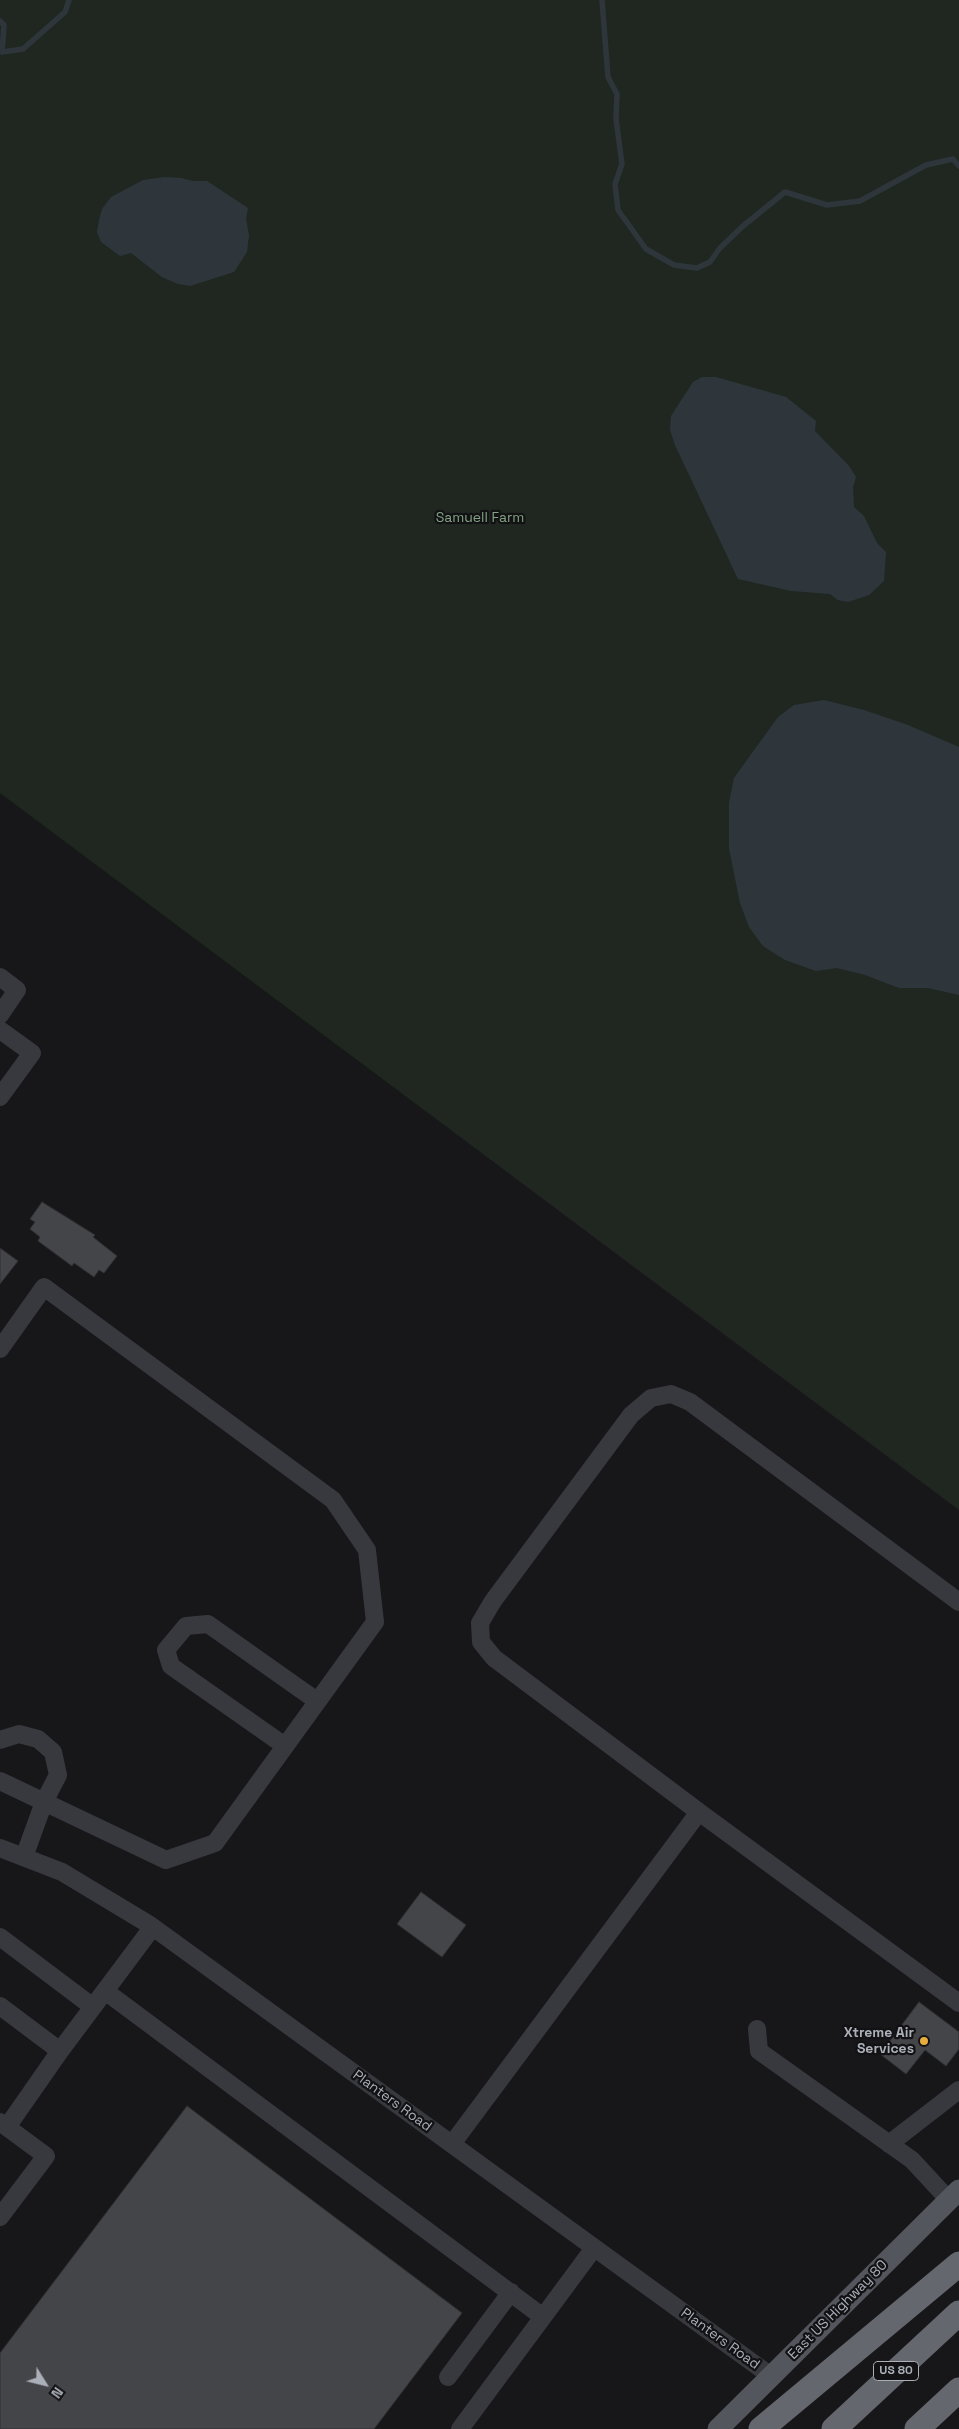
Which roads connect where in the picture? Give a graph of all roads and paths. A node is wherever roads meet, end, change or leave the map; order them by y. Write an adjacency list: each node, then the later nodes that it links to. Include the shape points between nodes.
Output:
1 (0, 977): 2 (street, via 17,990)
2 (0, 1015)
3 (0, 1030): 4 (street, via 32,1053)
4 (0, 1097)
5 (0, 1349): 7 (street, via 44,1287 333,1500 367,1550 375,1622)
6 (959, 1602): 12 (street, via 690,1402 671,1394 651,1398 631,1415 493,1601 480,1623 480,1642 494,1658)
7 (318, 1701): 9 (street); 9 (street, via 208,1624 186,1626 166,1650 171,1666)
8 (0, 1740): 11 (street, via 19,1734 38,1739 53,1752 58,1775)
9 (285, 1746): 11 (street, via 215,1843 166,1860)
10 (0, 1781): 11 (street)
11 (44, 1802): 14 (street)
12 (699, 1812): 18 (street); 25 (street)
13 (0, 1848): 14 (street, Planters Road)
14 (24, 1857): 15 (street, Planters Road, via 62,1872)
15 (152, 1928): 17 (street); 25 (street, Planters Road)
16 (0, 1937): 20 (street)
17 (105, 1991): 20 (street); 31 (street)
18 (959, 2003)
19 (0, 2006): 22 (street)
20 (93, 2007): 22 (street)
21 (757, 2029): 26 (street, via 759,2051)
22 (60, 2051): 24 (street)
23 (959, 2090): 26 (street)
24 (3, 2125): 28 (street, via 46,2156)
25 (452, 2144): 29 (street, Planters Road)
26 (889, 2144): 27 (street)
27 (954, 2195): 34 (main road, East US Highway 80)
28 (0, 2217)
29 (594, 2248): 33 (street); 34 (street, Planters Road)
30 (959, 2264): 39 (highway)
31 (511, 2292): 33 (street); 35 (street)
32 (959, 2313): 40 (highway, US 80)
33 (543, 2316): 37 (street)
34 (771, 2376): 38 (main road, East US Highway 80)
35 (448, 2377)
36 (959, 2390): 41 (highway)
37 (460, 2429)
38 (718, 2429)
39 (762, 2429)
40 (834, 2429)
41 (917, 2429)

